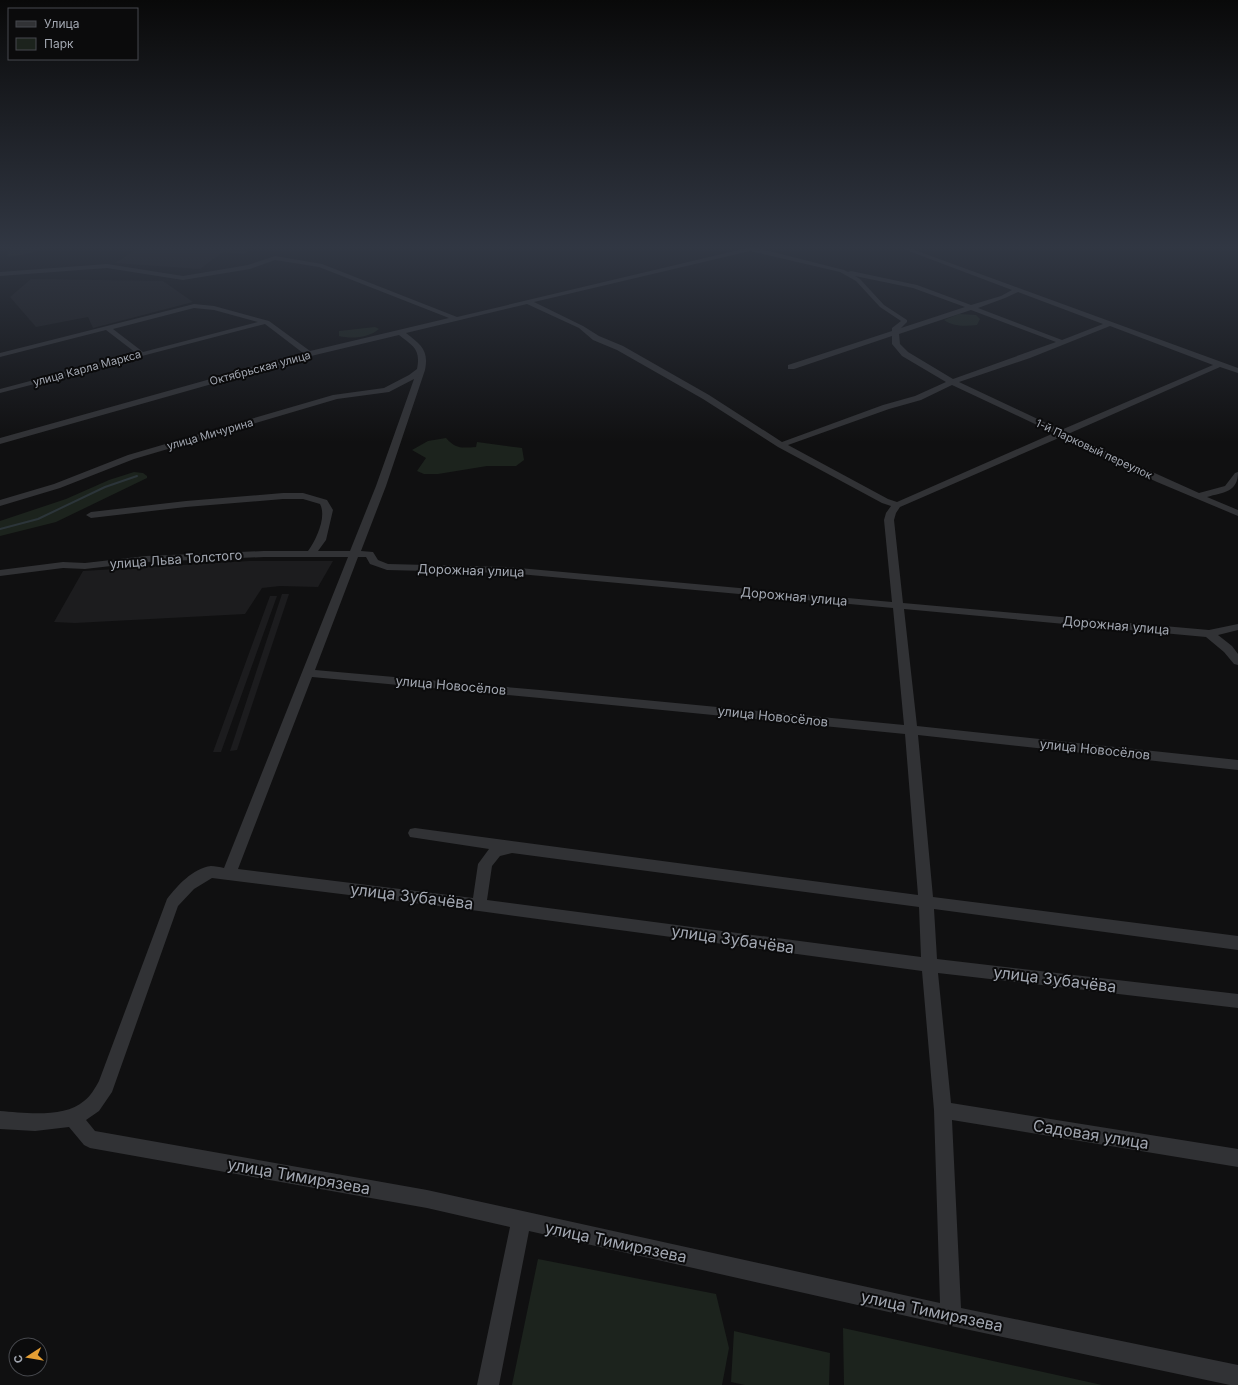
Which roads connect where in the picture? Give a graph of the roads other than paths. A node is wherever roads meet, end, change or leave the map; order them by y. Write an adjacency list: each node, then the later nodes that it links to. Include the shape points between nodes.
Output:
1 (168, 313): 13 (street)
2 (231, 313): 11 (street)
3 (441, 313): 10 (street)
4 (484, 313): 10 (street, Октябрьская улица)
5 (551, 313): 28 (street, via 620,348 706,397)
6 (893, 313): 15 (street, via 905,321)
7 (954, 313): 15 (street)
8 (986, 313): 16 (street)
9 (1078, 313): 12 (street)
10 (457, 319): 14 (street, Октябрьская улица)
11 (266, 322): 17 (street, улица Карла Маркса); 18 (street)
12 (1109, 324): 16 (street); 20 (street)
13 (108, 328): 17 (street); 19 (street)
14 (400, 332): 18 (street, Октябрьская улица); 22 (street, via 419,347 424,360)
15 (895, 332): 21 (street); 24 (street, 1-й Парковый переулок, via 896,344 905,354)
16 (1062, 342): 24 (street)
17 (141, 354): 25 (street, улица Карла Маркса)
18 (310, 354): 27 (street, Октябрьская улица)
19 (0, 355)
20 (1221, 364): 23 (street); 26 (street)
21 (791, 367)
22 (421, 370): 31 (street, улица Мичурина, via 386,390 336,397 131,457 57,486); 36 (street)
23 (1238, 371)
24 (952, 382): 26 (street, 1-й Парковый переулок); 28 (street, via 918,398)
25 (0, 391)
26 (1062, 434): 30 (street, 1-й Парковый переулок); 32 (street)
27 (0, 440)
28 (781, 445): 32 (street)
29 (1238, 475): 30 (street, via 1228,488)
30 (1199, 496): 33 (street, 1-й Парковый переулок)
31 (0, 503)
32 (897, 505): 38 (street, via 891,513 890,520)
33 (1238, 513)
34 (91, 515): 35 (street, via 193,503 303,496 324,502 328,510 321,540)
35 (312, 553): 36 (street, улица Льва Толстого); 37 (street, улица Льва Толстого, via 146,559 85,566 62,565)
36 (353, 554): 38 (street, Дорожная улица, via 369,554 374,562 387,567 508,570); 42 (street)
37 (0, 573)
38 (899, 606): 40 (street, Дорожная улица); 43 (street)
39 (1238, 627): 40 (street, Дорожная улица)
40 (1209, 634): 41 (street)
41 (1238, 661)
42 (308, 673): 43 (street, улица Новосёлов); 47 (street)
43 (911, 729): 44 (street, улица Новосёлов); 48 (street)
44 (1238, 765)
45 (415, 833): 46 (street)
46 (512, 847): 48 (street); 49 (street, via 495,852 485,864)
47 (229, 873): 49 (street, улица Зубачёва); 54 (street, улица Зубачёва, via 211,872 196,878 172,903 106,1086 91,1107)
48 (926, 902): 50 (street); 51 (street)
49 (479, 905): 51 (street, улица Зубачёва)
50 (1238, 943)
51 (929, 964): 52 (street, улица Зубачёва); 53 (street)
52 (1238, 1001)
53 (943, 1110): 56 (street, Садовая улица); 58 (street)
54 (72, 1118): 55 (street, via 60,1121); 57 (street, улица Тимирязева, via 90,1139 427,1199)
55 (0, 1120)
56 (1238, 1158)
57 (521, 1221): 58 (street, улица Тимирязева); 60 (street)
58 (951, 1316): 59 (street, улица Тимирязева)
59 (1238, 1376)
60 (488, 1385)

